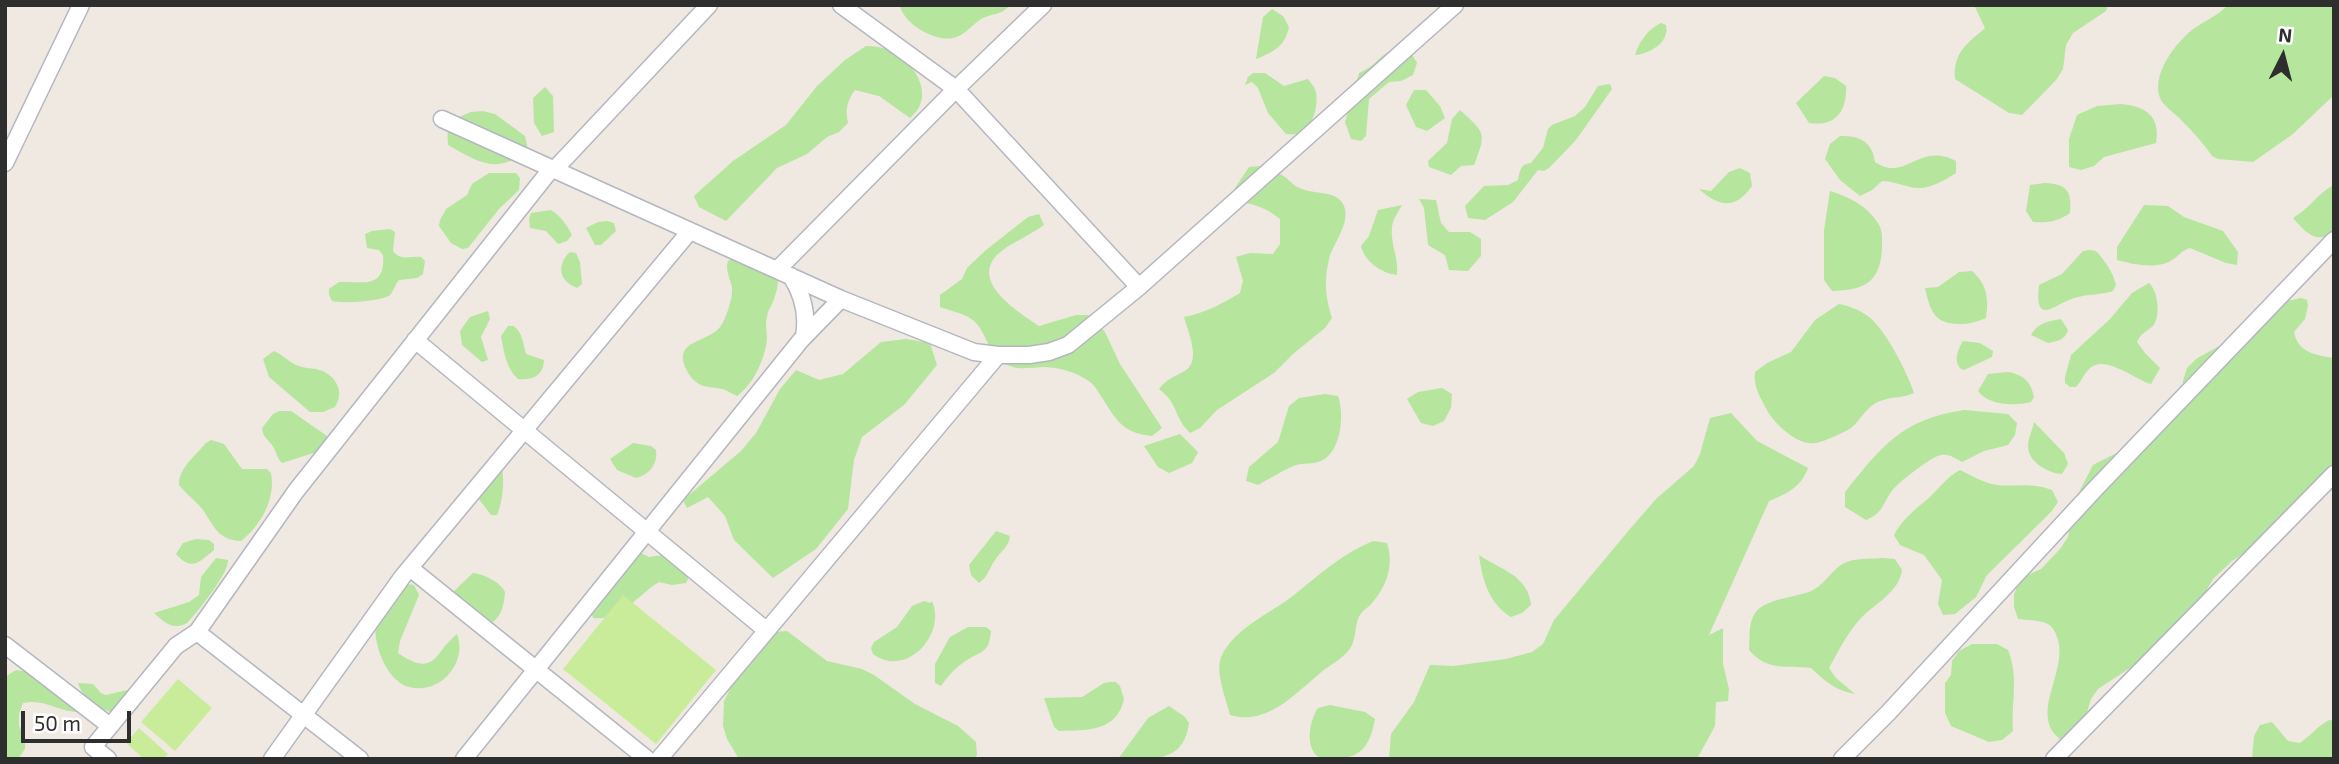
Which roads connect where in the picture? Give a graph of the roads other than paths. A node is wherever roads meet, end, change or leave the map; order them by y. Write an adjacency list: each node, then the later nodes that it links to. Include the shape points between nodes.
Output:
1 (81, 5): 8 (street)
2 (709, 5): 9 (street)
3 (841, 5): 6 (street)
4 (1043, 5): 6 (street)
5 (1455, 5): 13 (street)
6 (956, 89): 12 (street); 13 (street)
7 (442, 119): 9 (street)
8 (5, 163)
9 (553, 169): 10 (street); 16 (street)
10 (690, 231): 12 (street); 18 (street)
11 (2334, 240): 34 (street)
12 (784, 273): 14 (street); 15 (street, via 802,296)
13 (1139, 287): 17 (street, via 1068,345 1029,355)
14 (841, 299): 15 (street); 17 (street, via 974,352)
15 (804, 336): 20 (street)
16 (415, 340): 18 (street); 23 (street, via 296,491)
17 (998, 355): 22 (street)
18 (524, 430): 20 (street); 21 (street)
19 (2334, 474): 35 (street)
20 (647, 531): 22 (street); 25 (street)
21 (410, 568): 25 (street); 26 (street)
22 (766, 630): 33 (street)
23 (197, 632): 26 (street); 27 (street, via 176,646)
24 (5, 645): 27 (street)
25 (536, 669): 31 (street); 32 (street)
26 (304, 714): 29 (street); 30 (street)
27 (110, 726): 28 (street, via 93,747)
28 (108, 759)
29 (272, 759)
30 (360, 759)
31 (464, 759)
32 (647, 759)
33 (659, 759)
34 (1842, 759)
35 (2054, 759)

